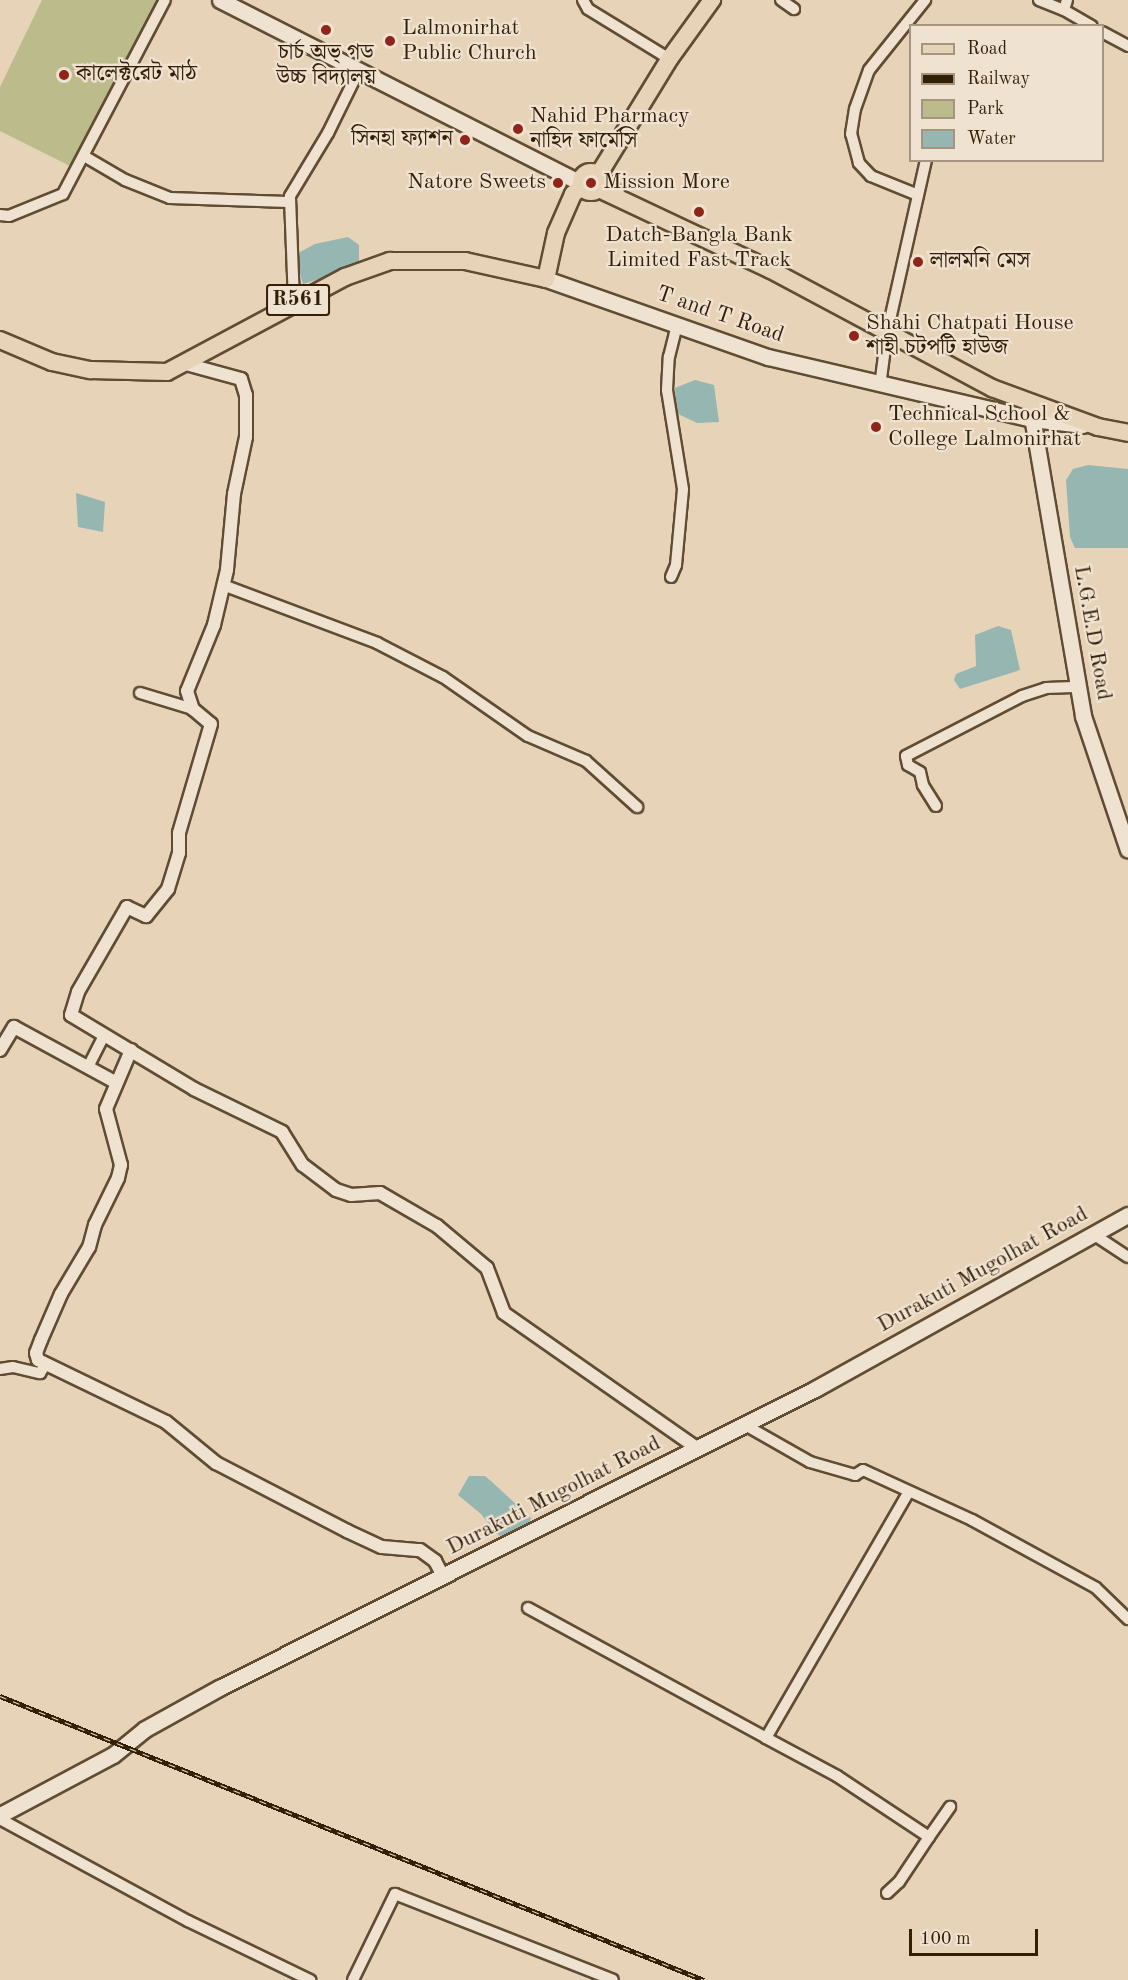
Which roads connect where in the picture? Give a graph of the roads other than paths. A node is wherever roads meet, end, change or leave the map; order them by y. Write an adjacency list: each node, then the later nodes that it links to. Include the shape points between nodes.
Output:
1 (165, 0): 17 (street)
2 (220, 0): 9 (main road)
3 (583, 0): 15 (street, via 588,9)
4 (704, 0): 15 (main road)
5 (711, 0): 19 (main road)
6 (781, 0): 11 (street)
7 (925, 0): 20 (street, via 869,70 851,134 859,163 871,176)
8 (1039, 0): 10 (street)
9 (239, 4): 16 (main road)
10 (1065, 5): 12 (street)
11 (794, 9)
12 (1089, 24)
13 (1104, 33): 14 (street)
14 (1128, 46)
15 (663, 55): 19 (main road)
16 (359, 70): 19 (main road); 21 (street)
17 (84, 156): 21 (street, via 124,180 170,198); 22 (street, via 63,194 9,216)
18 (926, 162): 20 (street)
19 (590, 182): 23 (main road, via 573,194 556,233); 26 (main road, via 771,270)
20 (918, 195): 26 (street)
21 (288, 202): 24 (street, via 292,217)
22 (0, 215)
23 (546, 279): 24 (main road, T and T Road / R561, via 465,261 418,258 390,261); 25 (main road, T and T Road)
24 (294, 302): 28 (main road, R561)
25 (677, 324): 29 (main road, T and T Road, via 768,357); 34 (street, via 667,390 683,489 676,565)
26 (887, 333): 29 (street); 30 (main road, via 992,388)
27 (0, 340): 28 (main road, R561, via 52,362 91,370 167,372)
28 (186, 364): 35 (street, via 241,379 246,395 246,437 234,494)
29 (880, 386): 31 (main road, T and T Road)
30 (1030, 402): 31 (main road, L.G.E.D Road); 32 (main road)
31 (1032, 419): 32 (main road, T and T Road); 36 (main road, L.G.E.D Road)
32 (1098, 427): 33 (main road)
33 (1128, 433)
34 (671, 577)
35 (223, 585): 38 (street, via 214,625 187,691); 40 (street, via 377,643 443,677 528,736 586,761)
36 (1080, 687): 39 (street, via 1046,688 1022,696 906,756 908,765 921,772 923,785); 41 (main road, L.G.E.D Road, via 1091,743)
37 (140, 693): 38 (street)
38 (193, 709): 42 (street, via 212,724 179,833 179,853 168,889 146,916 127,907 78,992 71,1014)
39 (936, 806)
40 (637, 807)
41 (1128, 850)
42 (104, 1036): 44 (street); 45 (street)
43 (0, 1050): 45 (street, via 14,1027)
44 (131, 1050): 46 (street); 53 (street, via 204,1095 282,1132 303,1164 336,1190 351,1195 380,1193 437,1226 486,1268 504,1312)
45 (88, 1067): 46 (street)
46 (115, 1082): 50 (street, via 106,1109 121,1165 118,1178 95,1225 89,1248 61,1294 36,1353 38,1360)
47 (1128, 1215): 48 (main road, Durakuti Mugolhat Road)
48 (1093, 1234): 49 (street); 52 (main road, Durakuti Mugolhat Road)
49 (1128, 1257)
50 (46, 1364): 51 (street, via 40,1374 13,1367); 55 (street, via 166,1422 216,1463 356,1535 382,1547 420,1550 435,1561)
51 (0, 1369)
52 (745, 1425): 53 (main road, Durakuti Mugolhat Road); 54 (street, via 810,1462 855,1475 863,1470)
53 (698, 1449): 55 (main road, Durakuti Mugolhat Road)
54 (908, 1493): 57 (street, via 972,1520 1096,1588); 58 (street)
55 (443, 1576): 60 (main road, Durakuti Mugolhat Road, via 219,1688 145,1729 113,1755)
56 (528, 1608): 58 (street)
57 (1128, 1618)
58 (766, 1738): 61 (street, via 837,1776)
59 (950, 1807): 61 (street)
60 (0, 1817): 63 (street, via 188,1921)
61 (929, 1837): 62 (street)
62 (887, 1893)
63 (310, 1980)
64 (353, 1980): 65 (street, via 395,1894)
65 (613, 1980)

